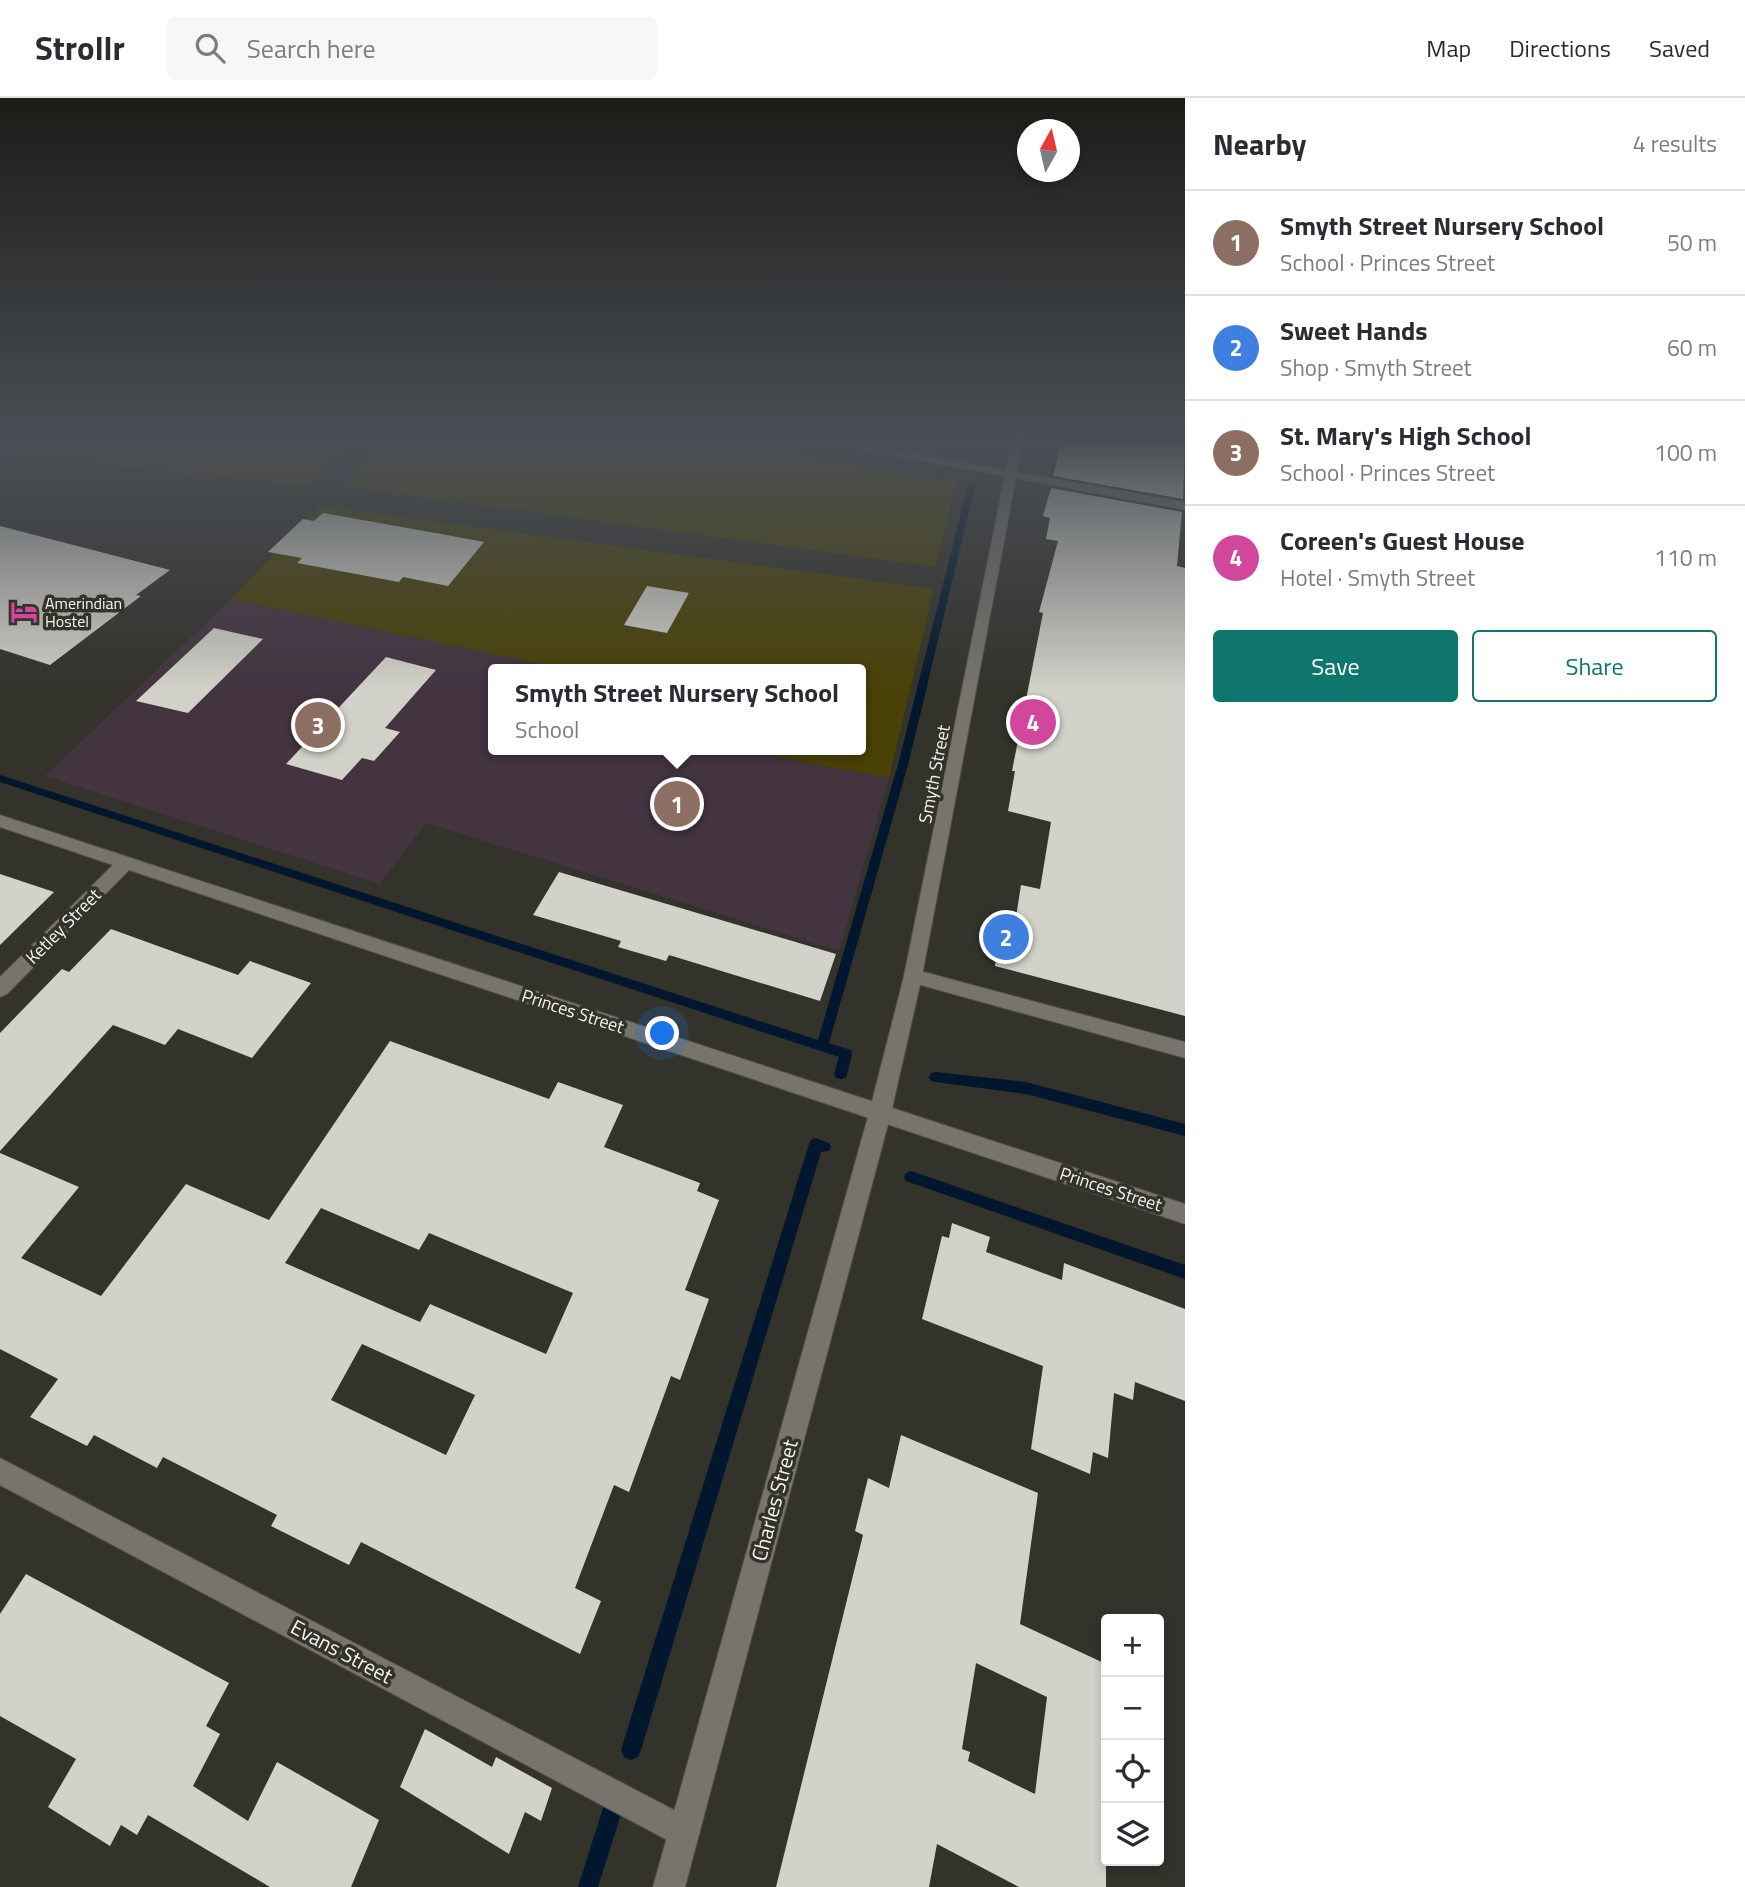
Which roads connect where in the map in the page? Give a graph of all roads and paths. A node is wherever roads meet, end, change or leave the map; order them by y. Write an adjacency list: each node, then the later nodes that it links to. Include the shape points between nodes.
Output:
1 (1002, 524): 4 (street, Smyth Street)
2 (0, 821): 3 (street, Princes Street)
3 (126, 863): 5 (street, Ketley Street); 7 (street, Princes Street)
4 (913, 976): 6 (street); 7 (street, Smyth Street)
5 (0, 989)
6 (1185, 1050)
7 (880, 1113): 8 (street, Princes Street); 10 (street, Charles Street)
8 (1185, 1213)
9 (0, 1471): 10 (street, Evans Street)
10 (684, 1832): 11 (street, Charles Street)
11 (669, 1887)

